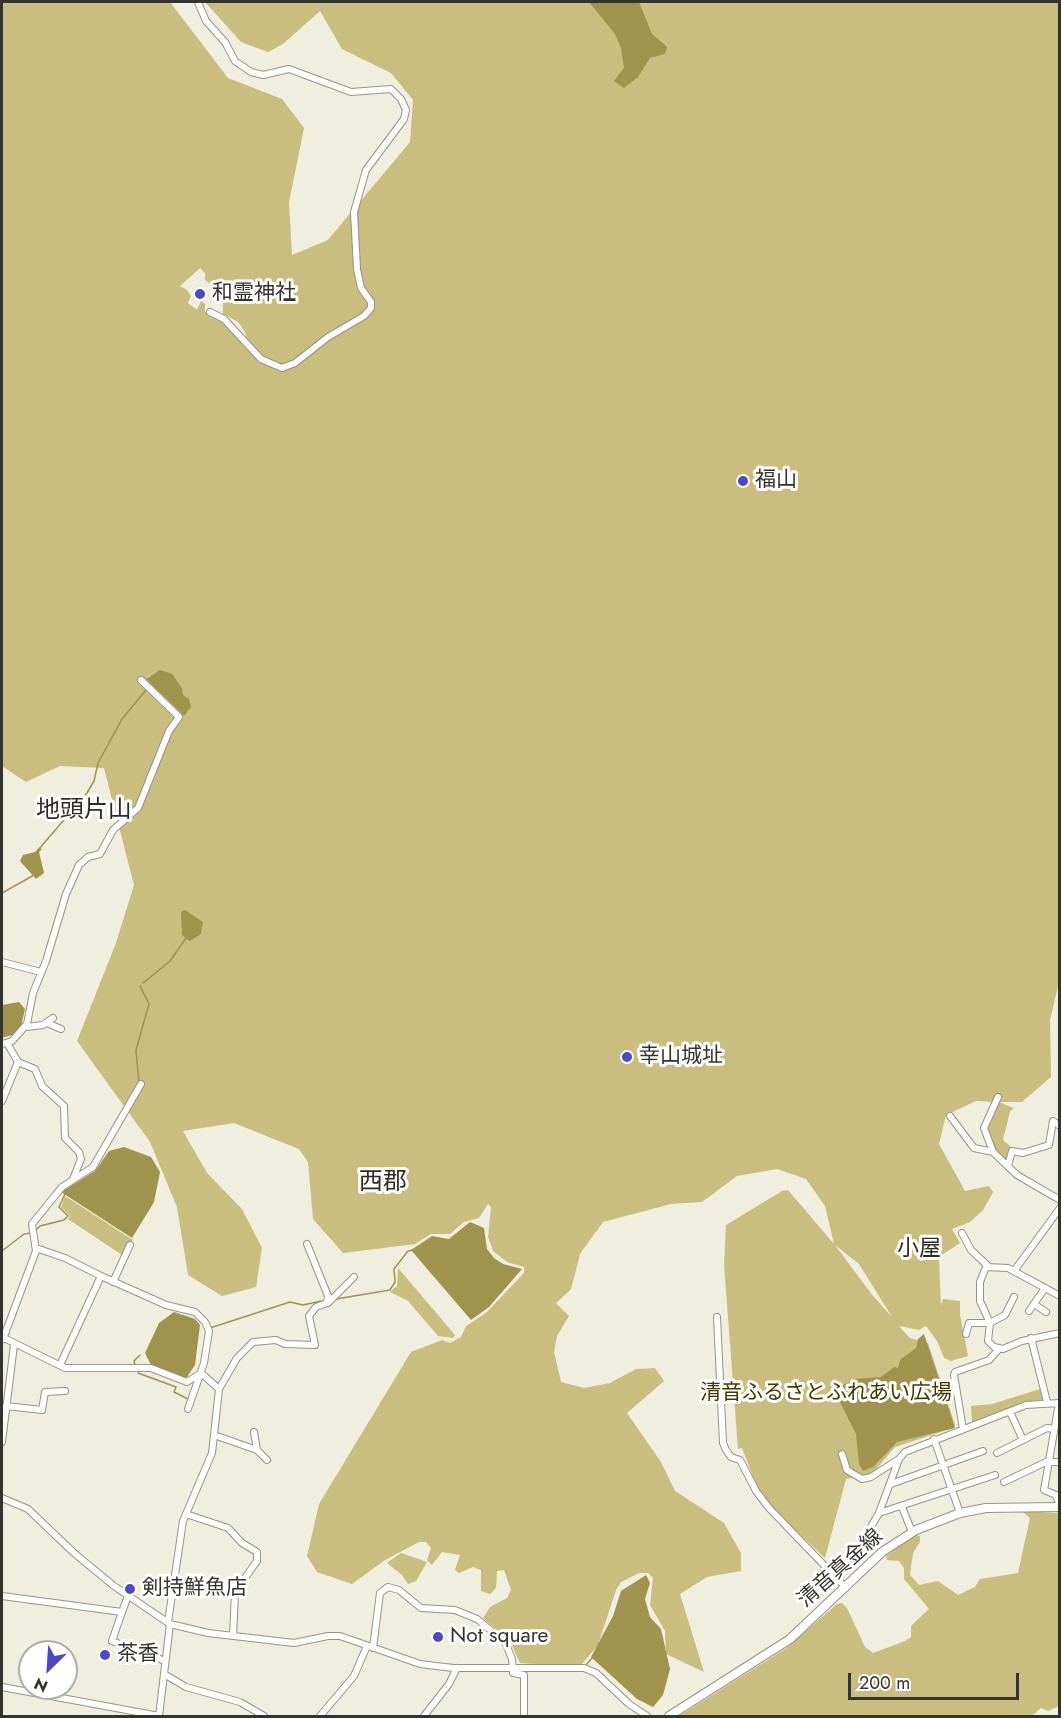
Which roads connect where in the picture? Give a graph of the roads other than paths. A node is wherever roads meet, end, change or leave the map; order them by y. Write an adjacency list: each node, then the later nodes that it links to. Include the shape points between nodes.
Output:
1 (198, 2): 2 (street, via 209,25 235,60 251,72 263,75 289,69 351,92 391,89 406,110 404,119 366,170 354,212 357,269 371,308 364,316 282,368 261,359 224,319)
2 (210, 312)
3 (141, 680): 5 (street, via 179,717 169,731 138,808 114,830 100,854 88,857 79,866)
4 (2, 962): 5 (street)
5 (41, 972): 8 (street)
6 (53, 1018): 7 (street)
7 (47, 1023): 8 (street); 9 (street)
8 (26, 1027): 10 (street)
9 (62, 1029)
10 (4, 1043): 11 (street)
11 (18, 1062): 14 (street); 19 (street, via 35,1070 42,1086 64,1106 65,1138 81,1159)
12 (141, 1084): 19 (street, via 93,1167)
13 (998, 1097): 17 (street, via 984,1128)
14 (2, 1101)
15 (950, 1116): 17 (street, via 974,1148)
16 (1059, 1126): 18 (street, via 1053,1121 1049,1145 1023,1153 1012,1151)
17 (993, 1152): 18 (street)
18 (1008, 1166): 20 (street)
19 (73, 1180): 25 (street, via 36,1216 32,1224)
20 (1059, 1200)
21 (1059, 1208): 27 (street)
22 (962, 1233): 26 (street, via 971,1250)
23 (307, 1244): 34 (street, via 327,1288)
24 (130, 1245): 30 (street)
25 (36, 1248): 28 (street); 42 (street)
26 (989, 1267): 27 (street); 39 (street, via 983,1272 979,1296)
27 (1014, 1271): 31 (street)
28 (100, 1276): 30 (street); 46 (street)
29 (354, 1277): 34 (street)
30 (113, 1282): 47 (street, via 166,1305 195,1311 208,1330)
31 (1045, 1288): 32 (street); 35 (street)
32 (1059, 1296)
33 (1014, 1297): 39 (street, via 1010,1310)
34 (327, 1303): 48 (street, via 316,1307 309,1316 315,1345 276,1340 253,1342 237,1358)
35 (1034, 1304): 36 (street); 37 (street)
36 (1029, 1311)
37 (1046, 1312)
38 (717, 1317): 82 (street, via 723,1443 731,1457 740,1460 769,1508)
39 (990, 1323): 41 (street, via 969,1323); 45 (street, via 988,1341)
40 (1059, 1333): 43 (street)
41 (966, 1334)
42 (2, 1338): 44 (street)
43 (1031, 1338): 45 (street); 50 (street)
44 (14, 1345): 46 (street); 52 (street)
45 (999, 1349): 55 (street, via 989,1360 954,1375)
46 (60, 1365): 47 (street, via 79,1369 151,1368 187,1382)
47 (201, 1373): 48 (street); 53 (street)
48 (219, 1389): 58 (street)
49 (65, 1391): 52 (street, via 45,1392 42,1410)
50 (1047, 1402): 51 (street); 54 (street)
51 (1059, 1403): 57 (street)
52 (6, 1406): 61 (street)
53 (188, 1409)
54 (1010, 1412): 55 (street); 60 (street)
55 (963, 1429): 59 (street)
56 (254, 1432): 62 (street)
57 (1056, 1433): 60 (street, via 1047,1428); 68 (street)
58 (214, 1435): 62 (street); 80 (street, via 212,1453)
59 (934, 1439): 66 (street, via 909,1449); 70 (street)
60 (1023, 1440): 64 (street)
61 (2, 1442)
62 (257, 1450): 67 (street)
63 (983, 1451): 70 (street)
64 (997, 1453)
65 (842, 1454): 66 (street, via 847,1470 862,1479)
66 (899, 1459): 73 (street)
67 (267, 1460)
68 (1050, 1461): 69 (street); 72 (street); 77 (street, via 1044,1490 1056,1495)
69 (1059, 1462)
70 (943, 1466): 73 (street); 74 (street)
71 (994, 1475): 74 (street)
72 (1004, 1482)
73 (891, 1484): 78 (street)
74 (952, 1490): 76 (street); 79 (street)
75 (2, 1498): 85 (street, via 28,1509 74,1553)
76 (902, 1507): 78 (street); 81 (street)
77 (1059, 1507): 79 (main road, 清音真金線, via 1003,1506)
78 (879, 1513): 82 (street)
79 (960, 1513): 81 (main road, 清音真金線)
80 (186, 1514): 87 (street); 88 (street, via 228,1528 257,1552 257,1561 234,1592)
81 (912, 1532): 83 (main road, 清音真金線, via 882,1552)
82 (835, 1576): 83 (street)
83 (846, 1588): 100 (main road, 清音真金線, via 790,1639)
84 (2, 1596): 86 (street)
85 (128, 1596): 86 (street); 87 (street)
86 (122, 1612): 90 (street, via 112,1641)
87 (169, 1623): 88 (street); 90 (street)
88 (233, 1636): 89 (street, via 294,1643 333,1635)
89 (370, 1647): 91 (street, via 420,1664); 92 (street, via 380,1593 394,1587 421,1608 455,1610 483,1623 505,1642); 96 (street, via 354,1676)
90 (165, 1661): 93 (street)
91 (457, 1668): 92 (street); 97 (street)
92 (512, 1668): 98 (street, via 513,1673 524,1675); 99 (street, via 584,1668 596,1673)
93 (164, 1674): 94 (street, via 159,1716); 95 (street, via 186,1687 240,1702)
94 (2, 1687)
95 (264, 1716)
96 (320, 1716)
97 (424, 1716)
98 (524, 1716)
99 (647, 1716)
100 (669, 1716)

